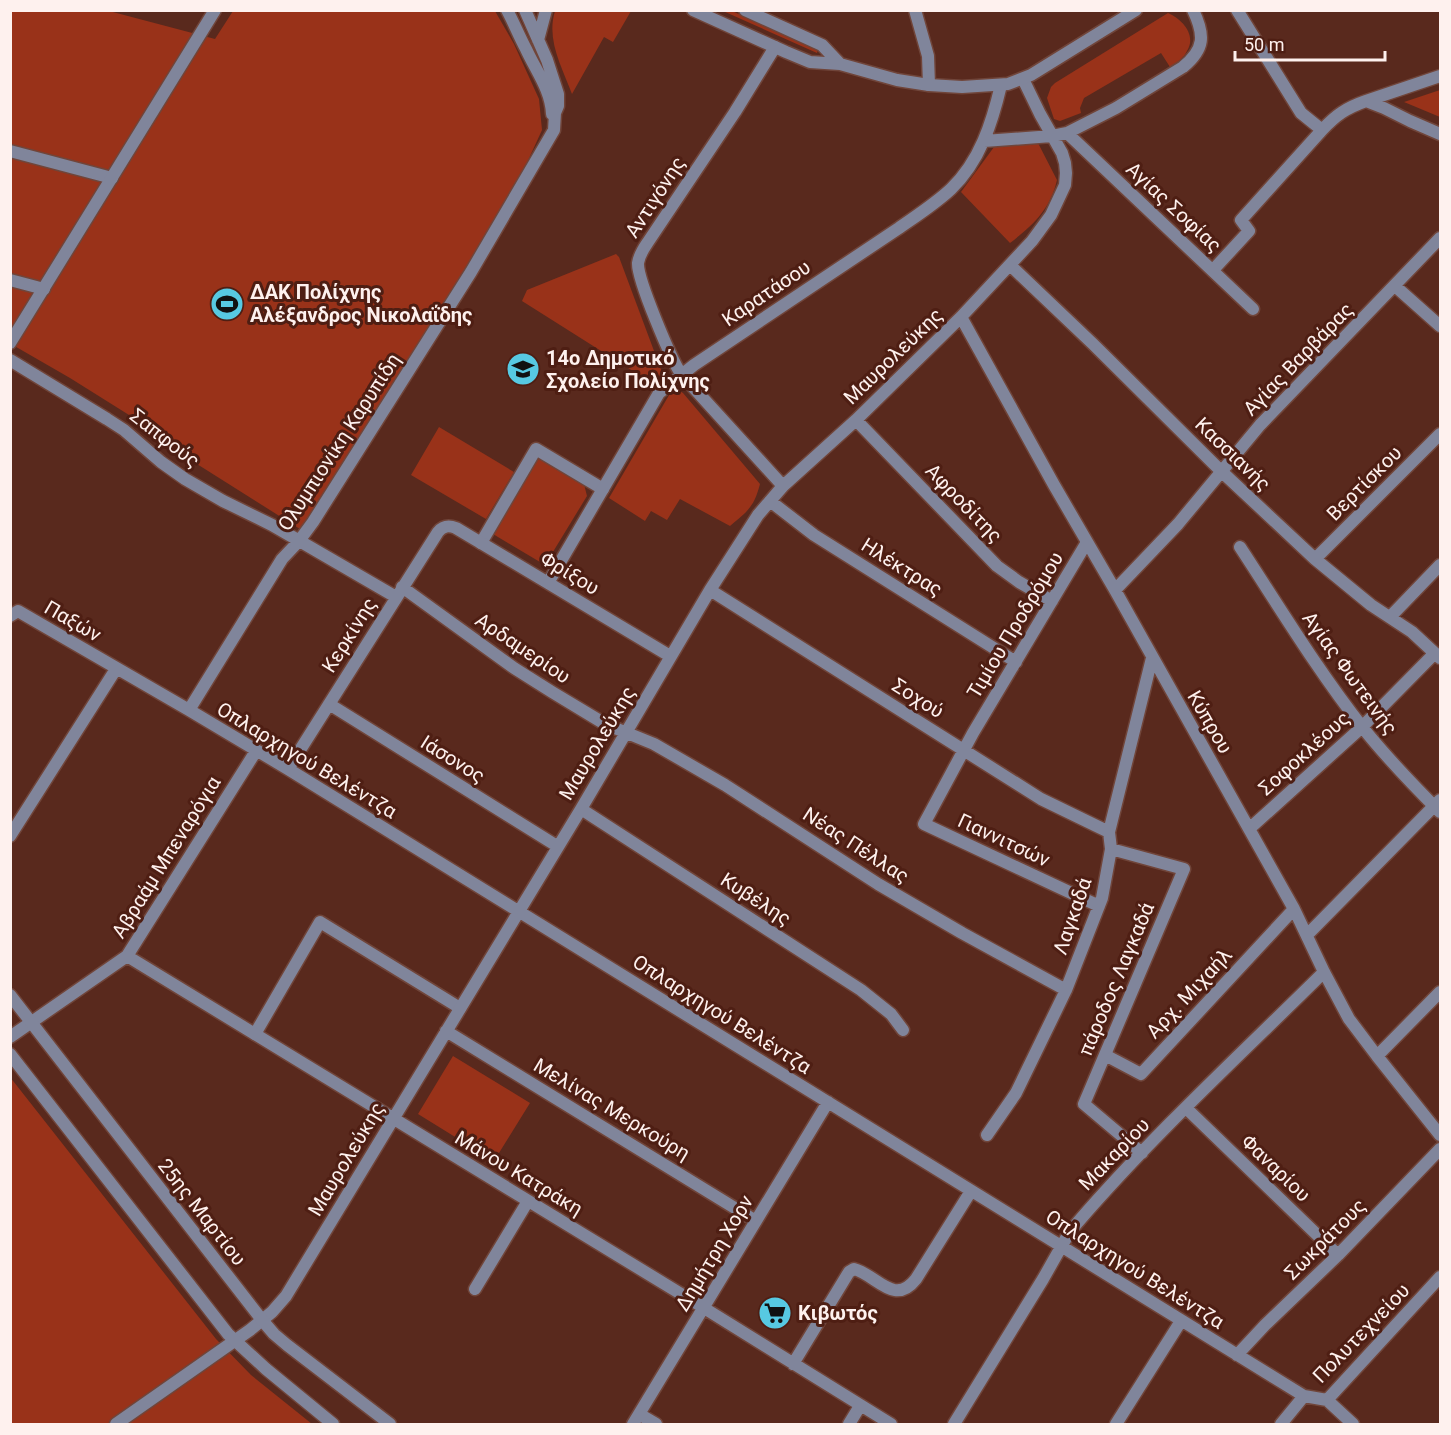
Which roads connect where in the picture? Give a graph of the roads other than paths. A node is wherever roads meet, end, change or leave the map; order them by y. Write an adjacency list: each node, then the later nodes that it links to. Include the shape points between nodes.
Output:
1 (215, 10): 26 (street)
2 (507, 10): 19 (street, via 547,89)
3 (525, 10): 11 (street, Ολυμπιονίκη Καρυπίδη)
4 (546, 10): 11 (street)
5 (693, 10): 12 (street)
6 (745, 10): 13 (street, via 822,45)
7 (915, 10): 16 (street, via 928,56)
8 (1136, 10): 15 (street)
9 (1193, 10): 21 (street, via 1201,44 1191,61)
10 (1236, 10): 20 (street, via 1302,113)
11 (538, 40): 19 (street, Ολυμπιονίκη Καρυπίδη, via 558,94)
12 (775, 47): 13 (street, via 810,62); 38 (street, Αντιγόνης, via 639,260 644,288)
13 (840, 64): 16 (street)
14 (1440, 76): 18 (street)
15 (1023, 79): 17 (street); 23 (street, Μαυρολεύκης)
16 (929, 85): 17 (street)
17 (1001, 85): 24 (street, Καρατάσου)
18 (1365, 101): 20 (street, via 1346,109); 22 (street)
19 (554, 130): 46 (street, Ολυμπιονίκη Καρυπίδη, via 471,272)
20 (1322, 130): 29 (street, via 1241,220 1249,231)
21 (1067, 133): 23 (street); 29 (street, Αγίας Σοφίας)
22 (1440, 134)
23 (1052, 136): 24 (street); 28 (street, Μαυρολεύκης, via 1065,163 1064,189 1045,224)
24 (984, 141): 38 (street, Καρατάσου, via 959,180 928,208)
25 (10, 151): 26 (street)
26 (112, 178): 32 (street)
27 (1440, 238): 31 (street, Αγίας Βαρβάρας)
28 (1010, 265): 34 (street, Μαυρολεύκης); 41 (street, Κασσιανής)
29 (1213, 270): 33 (street, Αγίας Σοφίας)
30 (10, 280): 32 (street)
31 (1395, 286): 35 (street); 41 (street, Αγίας Βαρβάρας)
32 (44, 289): 36 (street)
33 (1253, 309)
34 (961, 317): 39 (street, Μαυρολεύκης); 47 (street, Κύπρου)
35 (1440, 326)
36 (10, 343)
37 (10, 360): 46 (street, Σαπφούς, via 116,424 185,479)
38 (681, 374): 42 (street, Αντιγόνης); 43 (street, Καρατάσου, via 659,393)
39 (856, 420): 42 (street, Μαυρολεύκης); 56 (street, Αφροδίτης, via 997,566)
40 (1440, 434): 50 (street, Βερτίσκου)
41 (1221, 471): 50 (street, Κασσιανής); 54 (street, Αγίας Βαρβάρας, via 1178,524)
42 (783, 486): 44 (street, Μαυρολεύκης)
43 (603, 489): 48 (street, via 536,449); 52 (street, Καρατάσου)
44 (770, 501): 53 (street, Μαυρολεύκης); 62 (street, Ηλέκτρας, via 814,535)
45 (448, 526): 48 (street, Φρίξου); 55 (street, Κερκίνης, via 438,532)
46 (299, 541): 55 (street, Αρδαμερίου); 65 (street, Ολυμπιονίκη Καρυπίδη, via 282,559)
47 (1087, 542): 54 (street, Κύπρου); 56 (street, Τιμίου Προδρόμου)
48 (481, 543): 52 (street, Φρίξου)
49 (1240, 547): 66 (street, Αγίας Φωτεινής)
50 (1316, 559): 58 (street, Κασσιανής)
51 (1440, 565): 58 (street)
52 (548, 583): 59 (street, Φρίξου)
53 (710, 590): 59 (street, Μαυρολεύκης); 68 (street, Σοχού)
54 (1115, 590): 61 (street, Κύπρου)
55 (399, 592): 64 (street, Κερκίνης); 67 (street, Αρδαμερίου, via 514,668 605,724)
56 (1052, 601): 62 (street, Τιμίου Προδρόμου)
57 (10, 616): 63 (street, Παξών, via 18,611)
58 (1390, 617): 60 (street, Κασσιανής)
59 (670, 656): 67 (street, Μαυρολεύκης)
60 (1438, 656): 66 (street, Σοφοκλέους)
61 (1152, 658): 74 (street, Κύπρου); 75 (street, Λαγκαδά)
62 (1016, 662): 68 (street, Τιμίου Προδρόμου)
63 (116, 669): 65 (street, Οπλαρχηγού Βελέντζα); 76 (street)
64 (329, 704): 70 (street, Κερκίνης); 77 (street, Ιάσoνος)
65 (189, 710): 69 (street, Οπλαρχηγού Βελέντζα)
66 (1362, 726): 71 (street, Αγίας Φωτεινής, via 1390,760); 74 (street, Σοφοκλέους)
67 (626, 732): 72 (street, Μαυρολεύκης); 85 (street, Νέας Πέλλας, via 725,785 894,894)
68 (964, 750): 73 (street, Τιμίου Προδρόμου); 75 (street, Σοχού, via 1041,799)
69 (256, 751): 70 (street, Οπλαρχηγού Βελέντζα); 83 (street, Αβραάμ Μπεναρόγια)
70 (288, 769): 81 (street, Οπλαρχηγού Βελέντζα)
71 (1438, 806): 82 (street)
72 (580, 808): 77 (street, Μαυρολεύκης); 90 (street, Κυβέλης, via 861,990 891,1014)
73 (924, 824): 79 (street, Γιαννιτσών)
74 (1249, 829): 80 (street, Κύπρου)
75 (1109, 832): 78 (street, Λαγκαδά)
76 (10, 836)
77 (557, 846): 81 (street, Μαυρολεύκης)
78 (1111, 849): 79 (street, Λαγκαδά); 95 (street, πάροδος Λαγκαδά, via 1184,869)
79 (1099, 906): 85 (street, Λαγκαδά)
80 (1293, 909): 82 (street, Κύπρου); 95 (street, Αρχ. Μιχαήλ, via 1141,1074)
81 (518, 911): 88 (street, Μαυρολεύκης); 97 (street, Οπλαρχηγού Βελέντζα)
82 (1306, 934): 84 (street, Κύπρου)
83 (127, 956): 89 (street, Αβραάμ Μπεναρόγια); 92 (street, Μάνου Κατράκη)
84 (1324, 972): 96 (street, Κύπρου, via 1349,1019); 98 (street, Μακαρίου)
85 (1066, 990): 100 (street, Λαγκαδά, via 1016,1093)
86 (1440, 992): 96 (street)
87 (10, 995): 89 (street, 25ης Μαρτίου)
88 (460, 1008): 91 (street, Μαυρολεύκης); 92 (street, via 320,922)
89 (32, 1023): 93 (street, Αβραάμ Μπεναρόγια); 112 (street, 25ης Μαρτίου)
90 (903, 1030)
91 (446, 1031): 99 (street, Μαυρολεύκης); 106 (street, Μελίνας Μερκούρη)
92 (255, 1035): 99 (street, Μάνου Κατράκη)
93 (10, 1038)
94 (10, 1054): 114 (street)
95 (1105, 1055): 103 (street, πάροδος Λαγκαδά, via 1084,1104)
96 (1377, 1056): 101 (street, Κύπρου)
97 (828, 1102): 104 (street, Οπλαρχηγού Βελέντζα); 106 (street, Δημήτρη Χορν)
98 (1186, 1108): 103 (street, Μακαρίου); 108 (street, Φαναρίου)
99 (393, 1119): 105 (street, Μάνου Κατράκη); 112 (street, Μαυρολεύκης, via 286,1296)
100 (987, 1135)
101 (1440, 1135)
102 (1440, 1149): 108 (street, Σωκράτους)
103 (1142, 1153): 107 (street, Μακαρίου)
104 (971, 1191): 107 (street, Οπλαρχηγού Βελέντζα); 116 (street, via 907,1288 893,1290 860,1271 849,1272)
105 (528, 1201): 110 (street); 111 (street, Μάνου Κατράκη)
106 (756, 1221): 111 (street, Δημήτρη Χορν)
107 (1061, 1246): 113 (street, Οπλαρχηγού Βελέντζα); 127 (street, Μακαρίου)
108 (1338, 1256): 115 (street, Σωκράτους)
109 (1440, 1277): 118 (street, Πολυτεχνείου)
110 (475, 1289)
111 (704, 1308): 116 (street, Μάνου Κατράκη); 120 (street, Δημήτρη Χορν)
112 (262, 1320): 114 (street, Μαυρολεύκης); 123 (street, 25ης Μαρτίου, via 274,1334)
113 (1181, 1321): 115 (street, Οπλαρχηγού Βελέντζα); 128 (street)
114 (235, 1341): 121 (street, Μαυρολεύκης); 122 (street)
115 (1237, 1355): 117 (street, Οπλαρχηγού Βελέντζα)
116 (792, 1364): 119 (street, Μάνου Κατράκη)
117 (1304, 1396): 118 (street, Πολυτεχνείου); 129 (street, Πολυτεχνείου)
118 (1327, 1400): 130 (street)
119 (860, 1406): 125 (street); 126 (street, Μάνου Κατράκη)
120 (636, 1419): 124 (street)
121 (116, 1425)
122 (333, 1425)
123 (390, 1425)
124 (656, 1425)
125 (849, 1425)
126 (891, 1425)
127 (954, 1425)
128 (1116, 1425)
129 (1281, 1425)
130 (1353, 1425)

